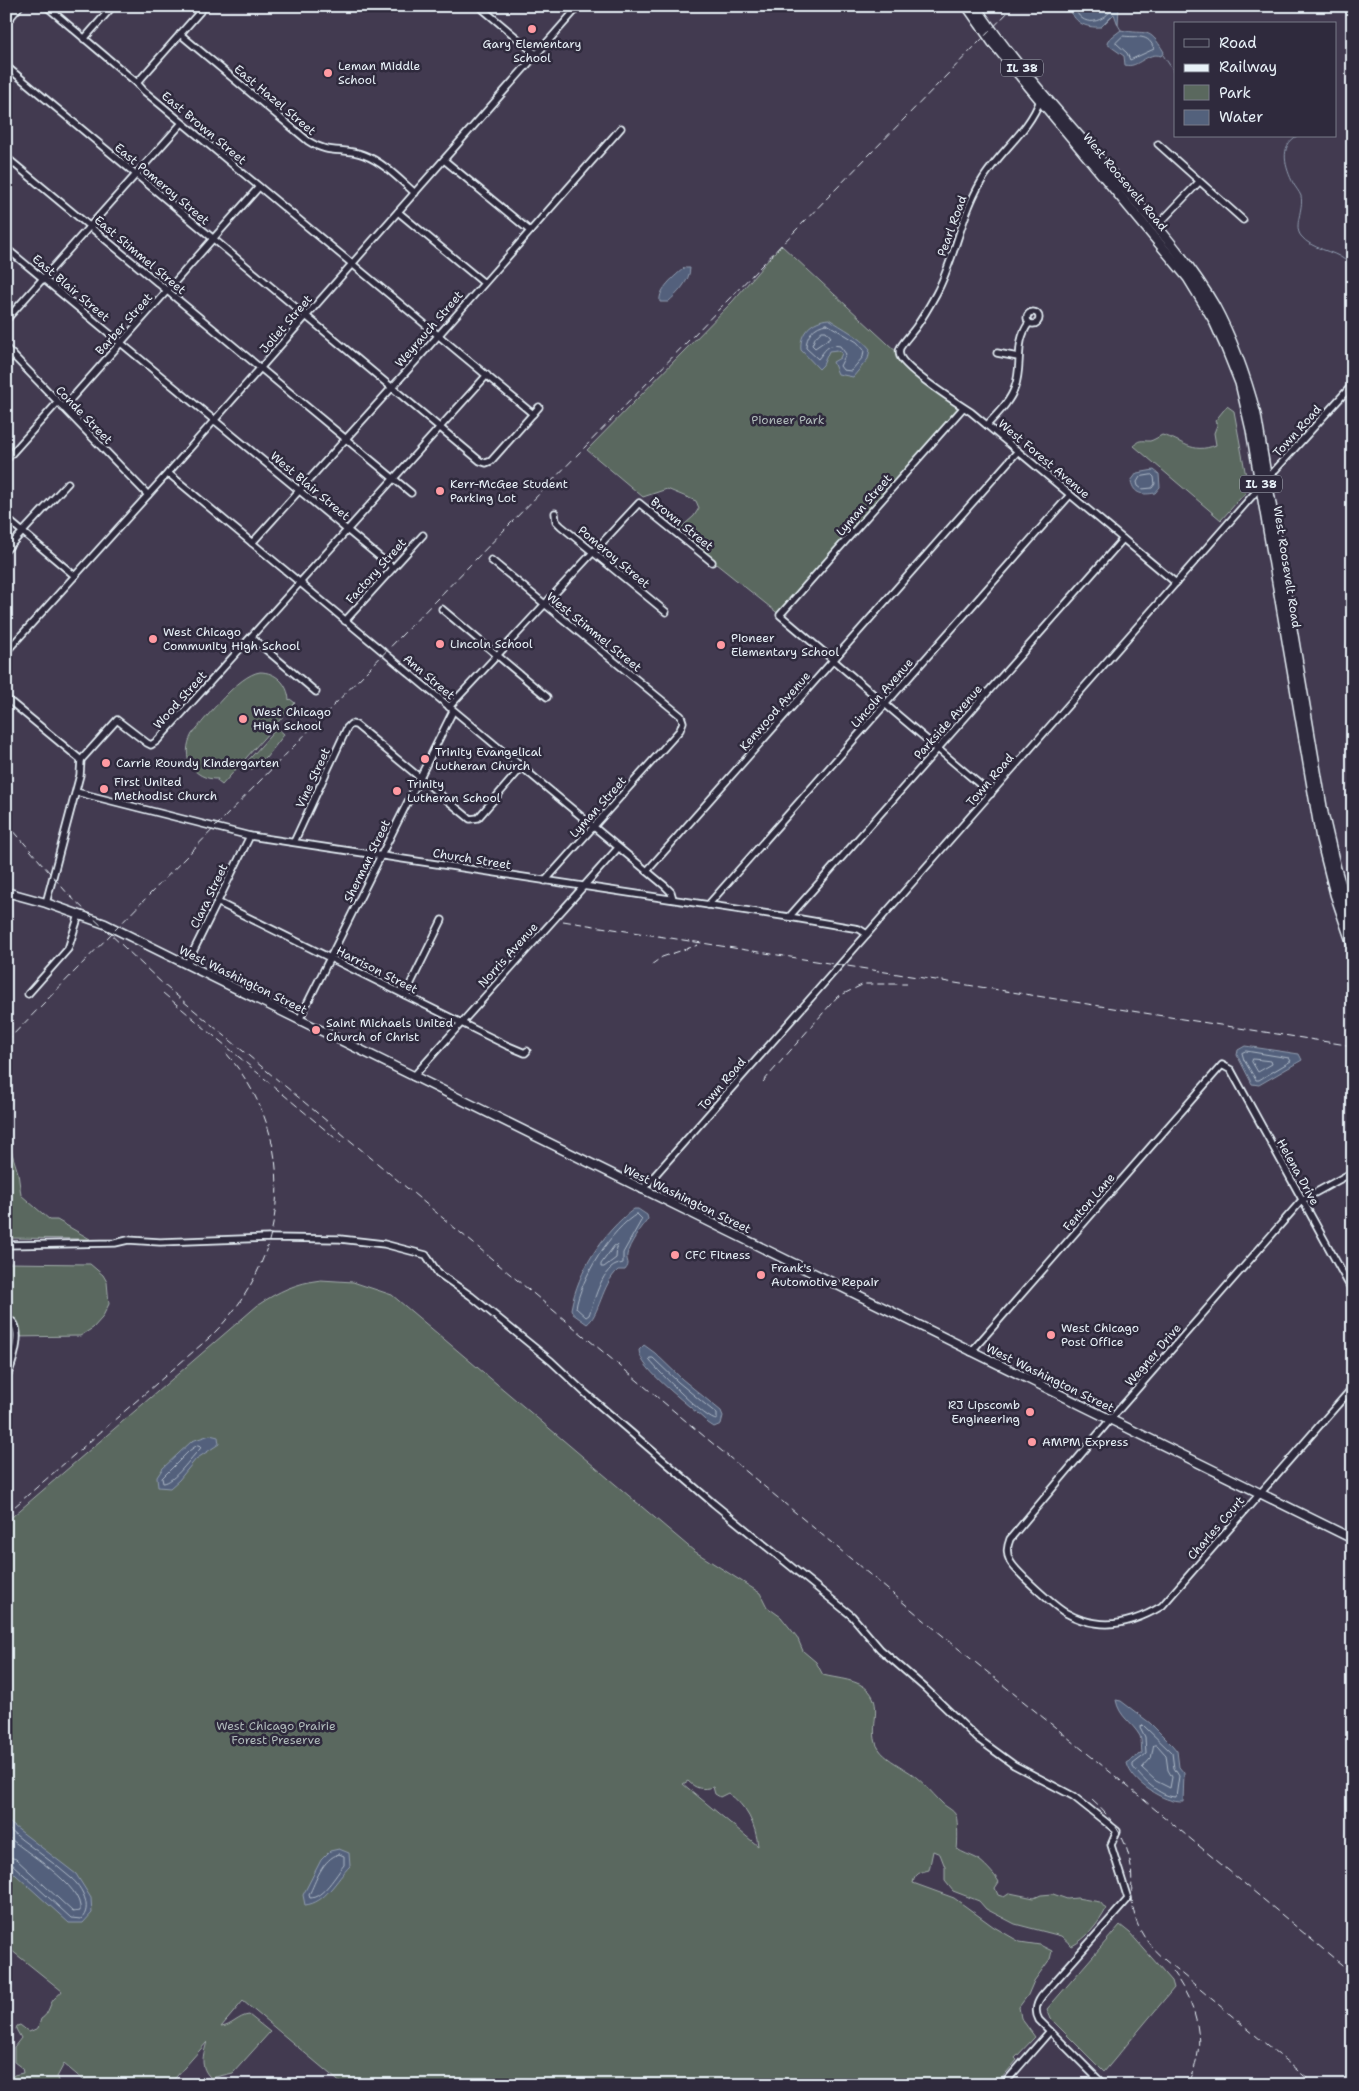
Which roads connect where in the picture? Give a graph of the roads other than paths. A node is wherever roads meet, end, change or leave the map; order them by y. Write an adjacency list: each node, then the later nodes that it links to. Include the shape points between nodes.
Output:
1 (20, 6): 9 (street)
2 (46, 6): 11 (street, East Brown Street)
3 (112, 6): 11 (street)
4 (205, 6): 10 (street)
5 (479, 6): 12 (street)
6 (578, 6): 12 (street, Joliet Street)
7 (967, 6): 15 (main road, West Roosevelt Road / IL 38)
8 (975, 6): 30 (main road, West Roosevelt Road / IL 38, via 1003,45)
9 (6, 22)
10 (180, 34): 14 (street); 26 (street, East Hazel Street, via 308,141 324,149 366,155)
11 (84, 38): 14 (street, East Brown Street)
12 (536, 54): 22 (street, Joliet Street)
13 (6, 66): 23 (street, East Pomeroy Street)
14 (137, 83): 18 (street, East Brown Street)
15 (1040, 100): 16 (street, Pearl Road); 17 (main road, West Roosevelt Road / IL 38)
16 (1035, 113): 17 (street); 44 (street, Pearl Road, via 998,157 979,186 965,214 939,288)
17 (1051, 113): 30 (main road, West Roosevelt Road / IL 38)
18 (182, 123): 23 (street); 25 (street, East Brown Street)
19 (621, 128): 31 (street, Weyrauch Street)
20 (1158, 144): 24 (street)
21 (6, 157): 29 (street, East Stimmel Street)
22 (444, 160): 26 (street, Joliet Street); 31 (street)
23 (136, 174): 29 (street); 32 (street, East Pomeroy Street)
24 (1199, 182): 28 (street); 30 (street)
25 (259, 187): 32 (street, Barber Street); 34 (street, East Brown Street)
26 (415, 193): 27 (street, Joliet Street)
27 (398, 212): 34 (street, Joliet Street); 36 (street)
28 (1243, 220)
29 (90, 227): 35 (street); 37 (street, East Stimmel Street)
30 (1154, 229): 65 (main road, West Roosevelt Road / IL 38, via 1194,274 1217,310 1233,344 1256,414); 68 (main road, West Roosevelt Road / IL 38, via 1199,295 1226,348 1245,400)
31 (530, 231): 36 (street, Weyrauch Street)
32 (213, 239): 37 (street, Barber Street); 38 (street, East Pomeroy Street)
33 (6, 248): 35 (street, East Blair Street)
34 (352, 264): 38 (street, Joliet Street); 41 (street, East Brown Street)
35 (44, 278): 39 (street); 42 (street, East Blair Street)
36 (484, 283): 41 (street, Weyrauch Street)
37 (167, 291): 42 (street, Barber Street); 49 (street, East Stimmel Street)
38 (306, 316): 49 (street, Joliet Street); 52 (street, East Pomeroy Street)
39 (6, 320)
40 (1029, 323): 47 (street, via 1020,340)
41 (438, 335): 50 (street, East Brown Street); 52 (street, Weyrauch Street)
42 (121, 343): 55 (street, Barber Street); 58 (street, East Blair Street)
43 (6, 348): 46 (street, Conde Street)
44 (899, 352): 56 (street, West Forest Avenue, via 904,361)
45 (997, 353): 47 (street)
46 (13, 355): 48 (street); 53 (street, Conde Street)
47 (1018, 357): 59 (street, via 1015,387)
48 (6, 362)
49 (261, 368): 58 (street, Joliet Street); 61 (street)
50 (487, 375): 57 (street, East Brown Street); 60 (street, Wood Street)
51 (1353, 384): 65 (street, Town Road)
52 (391, 387): 60 (street, East Pomeroy Street); 61 (street, Weyrauch Street)
53 (58, 402): 55 (street, Conde Street); 63 (street)
54 (539, 407): 57 (street)
55 (63, 408): 71 (street, Conde Street)
56 (963, 408): 59 (street, West Forest Avenue); 96 (street, Lyman Street, via 780,615)
57 (533, 414): 60 (street, East Pomeroy Street, via 486,463)
58 (215, 420): 64 (street, Joliet Street); 69 (street, West Blair Street)
59 (988, 425): 62 (street, West Forest Avenue)
60 (439, 427): 66 (street, Wood Street)
61 (345, 438): 66 (street); 69 (street, Weyrauch Street)
62 (1018, 451): 72 (street, West Forest Avenue); 96 (street, Kenwood Avenue)
63 (6, 460)
64 (168, 473): 71 (street, Joliet Street); 80 (street, Ann Street)
65 (1268, 478): 68 (street, Town Road); 119 (main road, West Roosevelt Road / IL 38)
66 (394, 479): 70 (street); 76 (street, Wood Street)
67 (68, 482): 77 (street)
68 (1261, 486): 88 (street, Town Road); 119 (main road, West Roosevelt Road / IL 38, via 1322,848)
69 (298, 490): 76 (street, West Blair Street); 80 (street, Weyrauch Street)
70 (412, 492)
71 (148, 495): 86 (street, Joliet Street)
72 (1070, 495): 79 (street, West Forest Avenue); 100 (street, Lincoln Avenue)
73 (639, 503): 82 (street, Sherman Street); 84 (street, Brown Street)
74 (555, 513): 82 (street, Pomeroy Street, via 556,521)
75 (6, 518): 77 (street)
76 (347, 530): 85 (street, West Blair Street); 87 (street, Wood Street)
77 (23, 532): 81 (street); 86 (street)
78 (423, 535): 85 (street, Factory Street)
79 (1123, 539): 88 (street, West Forest Avenue); 103 (street, Parkside Avenue)
80 (252, 543): 87 (street, Ann Street)
81 (6, 550)
82 (592, 552): 89 (street, Sherman Street); 91 (street, Pomeroy Street)
83 (490, 560): 89 (street, West Stimmel Street)
84 (712, 562)
85 (393, 568): 92 (street, Factory Street)
86 (75, 576): 94 (street, Joliet Street)
87 (300, 583): 92 (street, Ann Street); 93 (street, Wood Street)
88 (1176, 583): 108 (street, Town Road)
89 (544, 604): 95 (street, Sherman Street); 102 (street, West Stimmel Street, via 681,716)
90 (442, 609): 95 (street)
91 (666, 612)
92 (345, 621): 101 (street, Ann Street)
93 (251, 637): 97 (street); 104 (street, Wood Street, via 154,743 147,743 117,720)
94 (6, 652)
95 (496, 655): 98 (street); 101 (street, Sherman Street)
96 (832, 661): 100 (street); 114 (street, Kenwood Avenue)
97 (316, 692)
98 (547, 697)
99 (6, 698): 104 (street)
100 (885, 705): 103 (street); 123 (street, Lincoln Avenue)
101 (451, 709): 105 (street, Ann Street); 106 (street, Sherman Street)
102 (683, 722): 109 (street, Lyman Street, via 680,730)
103 (938, 749): 108 (street); 125 (street, Parkside Avenue)
104 (82, 760): 107 (street)
105 (522, 767): 106 (street, via 478,818 472,820); 109 (street, Ann Street)
106 (420, 777): 111 (street, Vine Street, via 351,724); 113 (street, Sherman Street)
107 (76, 792): 110 (street, Church Street); 122 (street)
108 (991, 794): 128 (street, Town Road)
109 (593, 826): 112 (street, Ann Street); 115 (street, Lyman Street)
110 (250, 836): 111 (street, Church Street); 121 (street, Clara Street)
111 (294, 842): 113 (street, Church Street)
112 (618, 848): 114 (street, Ann Street); 116 (street, Norris Avenue)
113 (381, 855): 115 (street, Church Street); 130 (street, Sherman Street)
114 (647, 871): 120 (street, Ann Street, via 671,892)
115 (545, 881): 116 (street, Church Street)
116 (582, 886): 120 (street, Church Street); 135 (street, Norris Avenue)
117 (1353, 888): 119 (street)
118 (6, 892): 122 (main road, West Washington Street)
119 (1339, 893): 127 (main road, West Roosevelt Road / IL 38); 129 (main road, West Roosevelt Road / IL 38)
120 (673, 899): 123 (street, Church Street)
121 (218, 902): 130 (street, Harrison Street); 131 (street, Clara Street)
122 (46, 904): 124 (main road, West Washington Street)
123 (708, 905): 125 (street, Church Street)
124 (79, 916): 131 (main road, West Washington Street, via 105,924); 132 (street, via 68,949)
125 (789, 917): 128 (street, Church Street, via 859,929)
126 (442, 920): 133 (street)
127 (1353, 924)
128 (867, 934): 140 (street, Town Road)
129 (1353, 947)
130 (330, 958): 133 (street, Harrison Street); 134 (street, Sherman Street)
131 (187, 964): 134 (main road, West Washington Street)
132 (28, 994)
133 (405, 996): 135 (street, Harrison Street)
134 (299, 1020): 138 (main road, West Washington Street)
135 (461, 1023): 136 (street, Harrison Street, via 506,1046); 138 (street, Norris Avenue)
136 (527, 1051)
137 (1222, 1065): 141 (street, Helena Drive, via 1230,1070); 145 (street, Fenton Lane)
138 (413, 1077): 140 (main road, West Washington Street)
139 (1353, 1172): 141 (street, Wegner Drive)
140 (642, 1190): 145 (main road, West Washington Street)
141 (1302, 1200): 143 (street, Helena Drive); 148 (street, Wegner Drive)
142 (6, 1245): 152 (street, via 321,1238 384,1244 426,1255 438,1273 551,1360 713,1503 852,1616 880,1648 977,1738 1014,1765 1073,1796 1116,1831 1111,1845 1128,1898 1038,2002 1036,2014)
143 (1353, 1292)
144 (6, 1318): 146 (street, via 13,1322 18,1332 13,1364)
145 (971, 1352): 148 (main road, West Washington Street)
146 (6, 1378)
147 (1353, 1387): 149 (street, Charles Court)
148 (1110, 1420): 149 (main road, West Washington Street); 151 (street, Wegner Drive, via 1010,1539 1006,1550 1017,1571)
149 (1259, 1494): 150 (main road, West Washington Street); 151 (street, Charles Court, via 1162,1606 1143,1617 1115,1623 1096,1623)
150 (1353, 1539)
151 (1066, 1613)
152 (1050, 2031): 153 (street); 154 (street)
153 (1002, 2085)
154 (1104, 2085)

